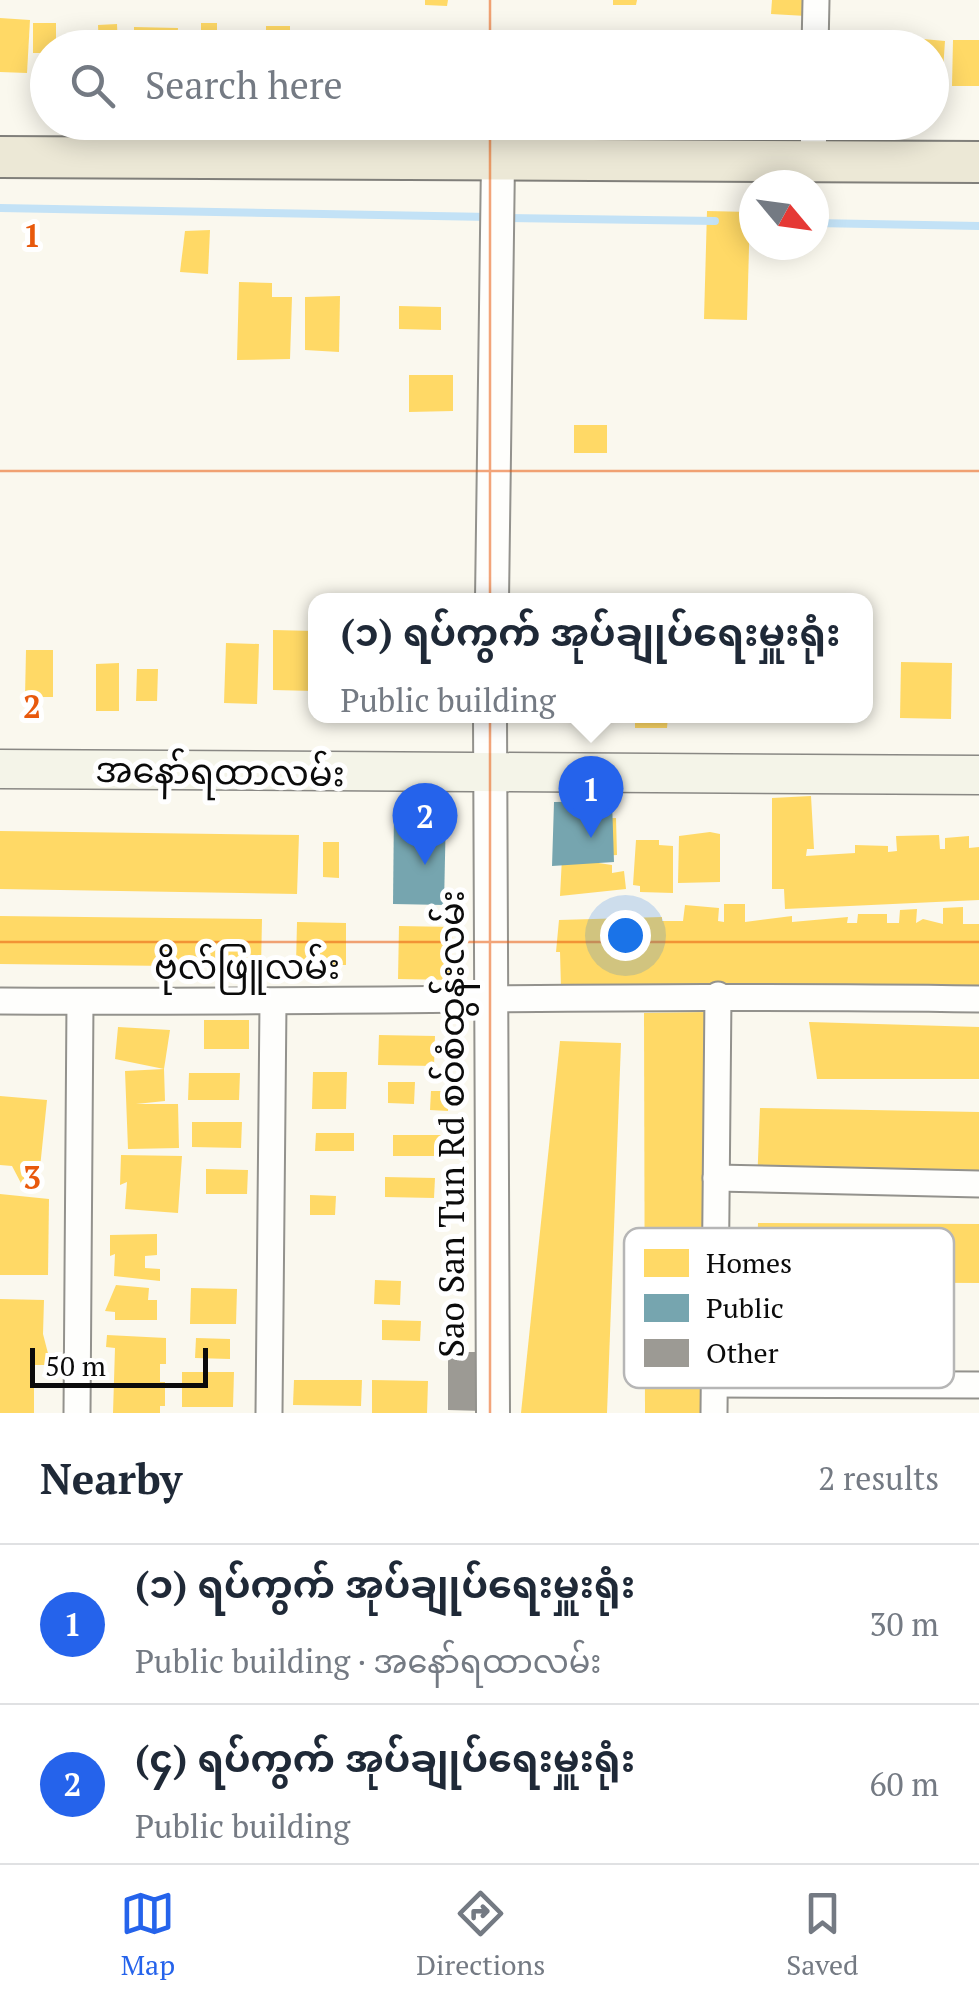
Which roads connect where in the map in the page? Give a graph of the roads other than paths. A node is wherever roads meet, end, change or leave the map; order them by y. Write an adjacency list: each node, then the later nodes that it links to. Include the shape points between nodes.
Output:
1 (816, 0): 2 (street)
2 (815, 30)
3 (813, 142): 5 (main road); 6 (main road)
4 (0, 158): 5 (main road)
5 (498, 161): 7 (street)
6 (979, 162)
7 (492, 593)
8 (490, 723): 10 (street, Sao San Tun Rd စဝ်စံထွန်းလမ်း)
9 (0, 770): 10 (main road, အနော်ရထာလမ်း)
10 (489, 775): 11 (main road, အနော်ရထာလမ်း); 14 (street, Sao San Tun Rd စဝ်စံထွန်းလမ်း)
11 (979, 775)
12 (718, 995): 13 (street, ဗိုလ်ဖြူလမ်း); 14 (street, ဗိုလ်ဖြူလမ်း); 18 (street)
13 (979, 999)
14 (493, 1000): 17 (street, ဗိုလ်ဖြူလမ်း); 26 (street, Sao San Tun Rd စဝ်စံထွန်းလမ်း)
15 (0, 1001): 16 (street, ဗိုလ်ဖြူလမ်း)
16 (80, 1002): 17 (street, ဗိုလ်ဖြူလမ်း); 24 (street)
17 (273, 1003): 25 (street)
18 (716, 1178): 19 (street); 20 (street)
19 (979, 1184)
20 (716, 1228)
21 (954, 1386): 22 (street)
22 (979, 1386)
23 (715, 1388): 27 (street)
24 (77, 1413)
25 (270, 1413)
26 (494, 1413)
27 (714, 1413)

